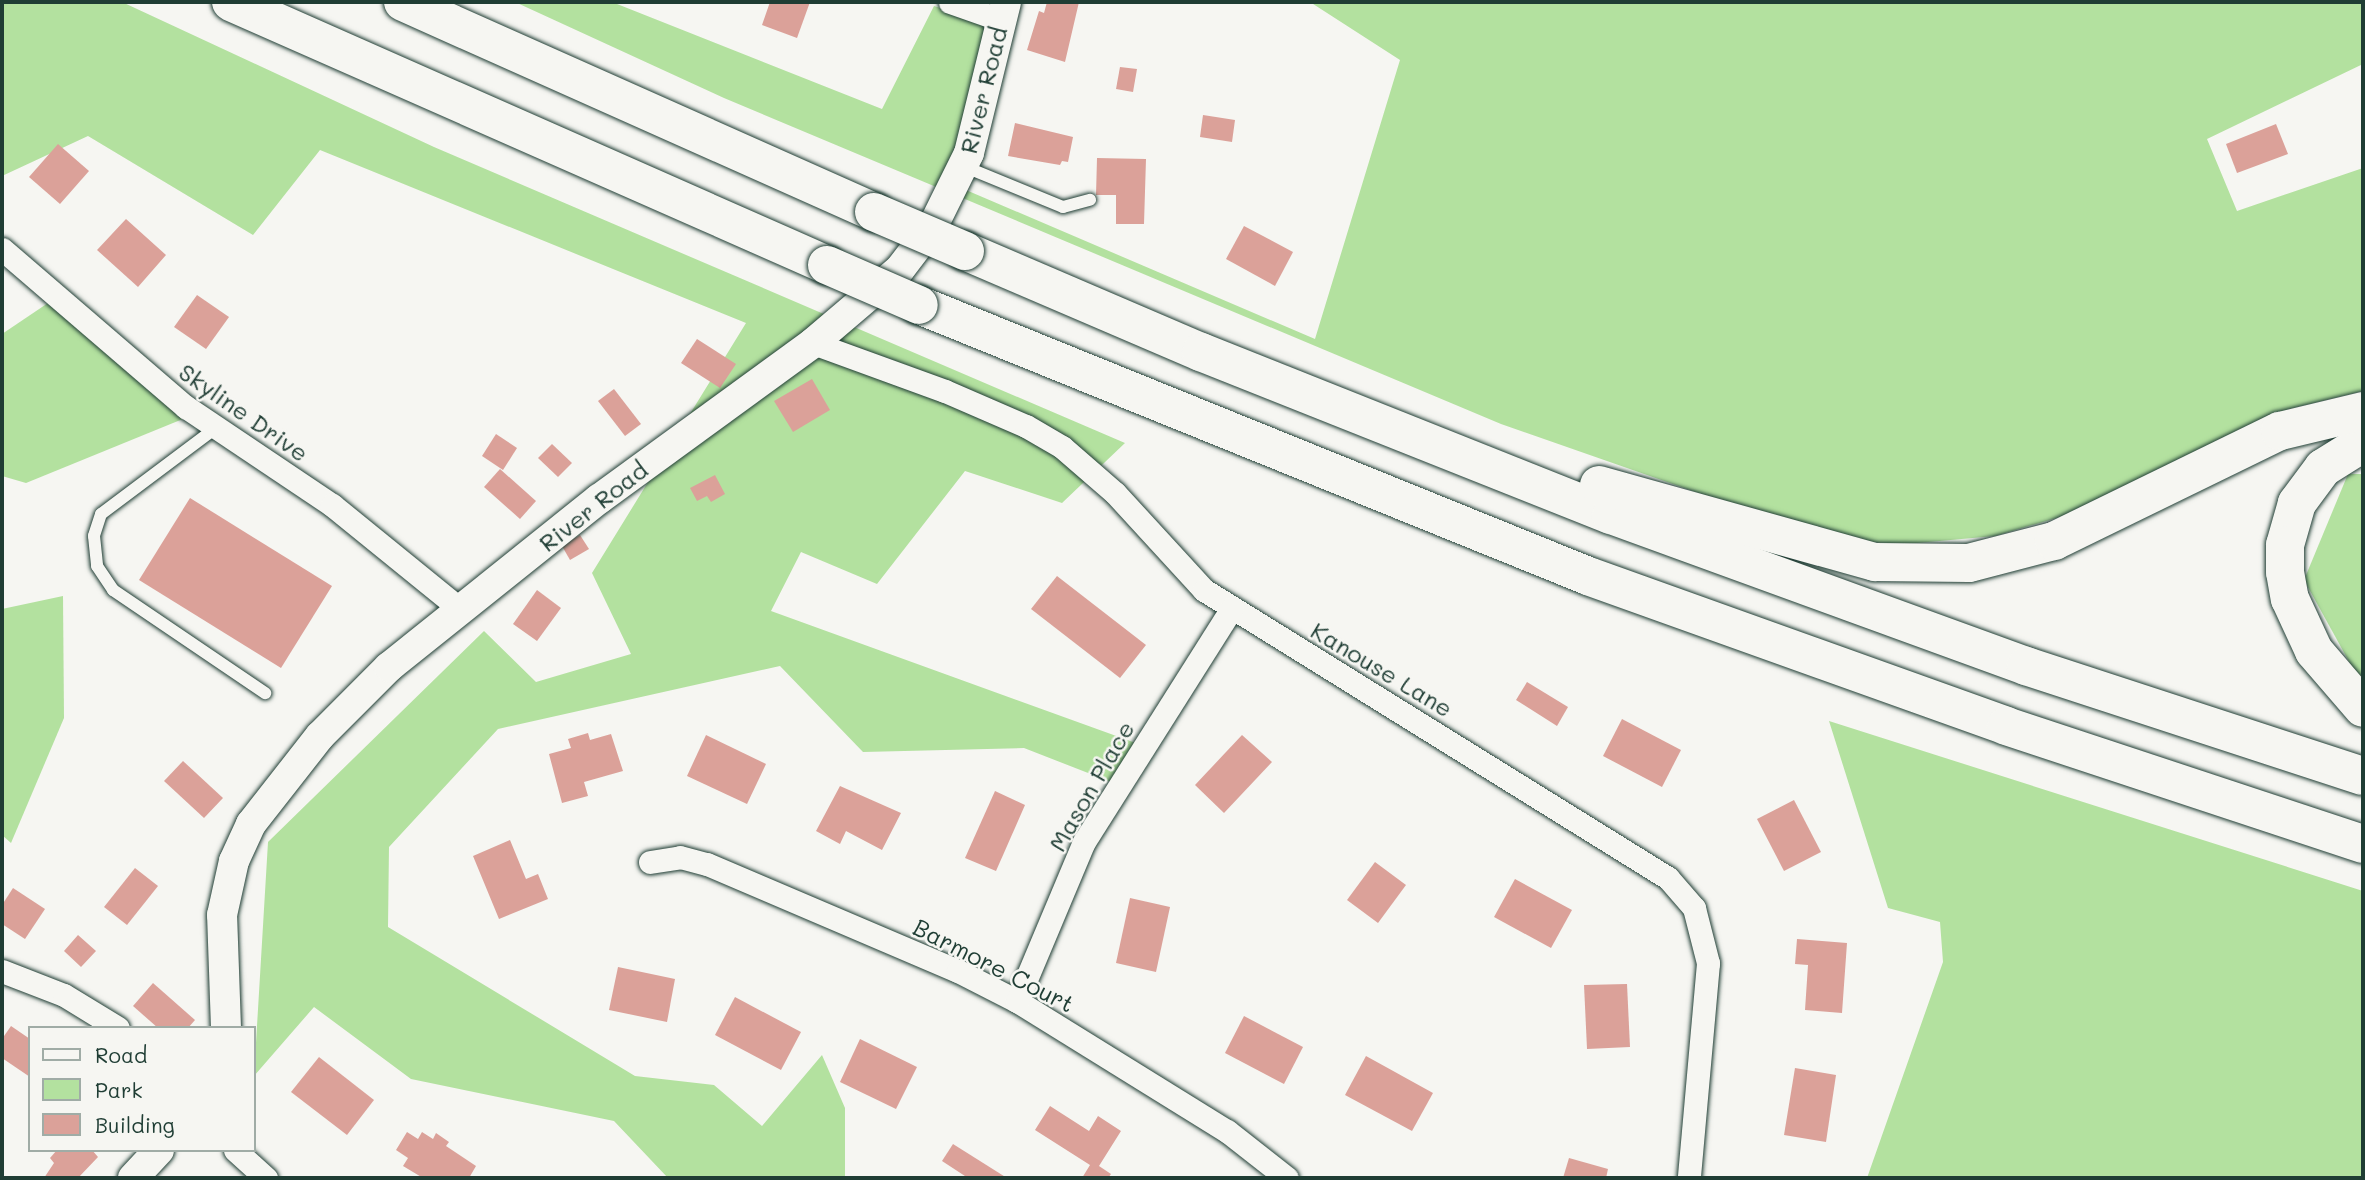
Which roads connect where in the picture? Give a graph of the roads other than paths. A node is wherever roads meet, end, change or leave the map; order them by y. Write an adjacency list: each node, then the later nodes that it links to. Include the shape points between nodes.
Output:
1 (230, 2): 18 (highway, bridge, via 919,304 1588,576 2019,731)
2 (402, 2): 9 (highway, bridge, via 873,212)
3 (950, 2): 4 (street)
4 (1003, 11): 5 (street, River Road)
5 (963, 166): 6 (lane, via 1063,207); 8 (street, River Road, via 916,250 878,290)
6 (1090, 200)
7 (2, 250): 11 (street, Skyline Drive, via 176,399)
8 (813, 343): 13 (street, Kanouse Lane, via 945,391 1062,447 1115,493 1180,567); 14 (street, River Road, via 610,491)
9 (1337, 407): 10 (highway, via 1769,535 1875,562 1938,566 1997,558 2054,541 2280,431); 17 (highway, via 1901,622)
10 (2363, 411)
11 (217, 428): 14 (street, Skyline Drive, via 332,505); 15 (lane, via 101,514 94,536 97,566 113,590)
12 (2363, 443): 16 (highway, via 2323,468 2297,503 2285,545 2285,572 2290,599 2314,651)
13 (1231, 608): 21 (street, Mason Place, via 1084,842); 29 (street, Kanouse Lane, via 1643,859 1684,894 1700,922 1708,963)
14 (461, 610): 23 (street, River Road, via 349,705 251,824 234,861 222,915)
15 (265, 693)
16 (2363, 708)
17 (2363, 776)
18 (2363, 844)
19 (650, 862): 21 (street, Barmore Court, via 680,858 707,864 958,971)
20 (2, 971): 22 (street, via 64,995)
21 (1017, 1001): 28 (street, Barmore Court, via 1227,1130)
22 (115, 1026)
23 (226, 1026)
24 (157, 1152): 26 (street)
25 (237, 1152): 27 (street)
26 (133, 1178)
27 (266, 1178)
28 (1287, 1178)
29 (1689, 1178)

